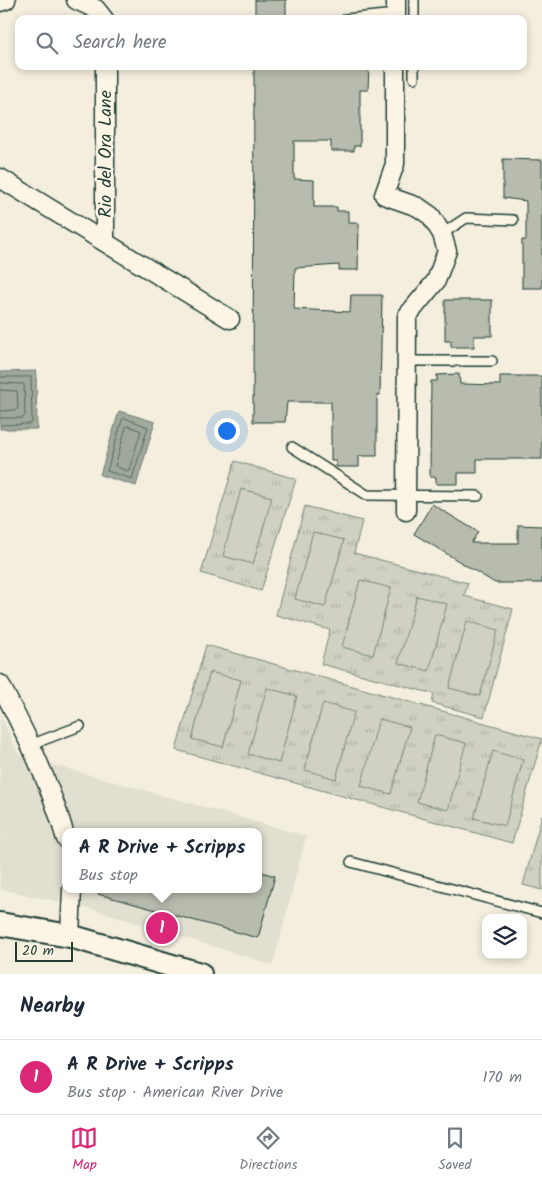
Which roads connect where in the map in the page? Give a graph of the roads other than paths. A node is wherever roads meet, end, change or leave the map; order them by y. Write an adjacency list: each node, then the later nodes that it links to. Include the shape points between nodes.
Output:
1 (6, 0): 4 (street)
2 (76, 0): 5 (street)
3 (414, 0): 8 (lane)
4 (0, 2)
5 (100, 9)
6 (396, 11): 7 (lane)
7 (371, 15)
8 (414, 15)
9 (105, 70): 16 (street, Rio del Ora Lane)
10 (395, 70): 15 (street, via 395,164 384,195 418,207 431,216)
11 (414, 70): 12 (lane)
12 (414, 78)
13 (0, 178): 16 (street, Rio del Ora Lane)
14 (513, 220): 15 (lane, via 466,218)
15 (442, 234): 18 (street, via 447,251 436,281 407,316)
16 (105, 242): 17 (street, Rio del Ora Lane)
17 (230, 319)
18 (407, 361): 19 (lane); 22 (street)
19 (492, 361)
20 (292, 447): 22 (lane, via 368,495)
21 (478, 496): 22 (lane)
22 (406, 503)
23 (0, 684): 25 (street)
24 (80, 726): 25 (lane)
25 (30, 745): 26 (street, via 58,808)
26 (63, 828)
27 (350, 862): 29 (lane)
28 (72, 893): 31 (street)
29 (542, 913)
30 (0, 924): 31 (street)
31 (70, 936): 32 (street)
32 (200, 974)

